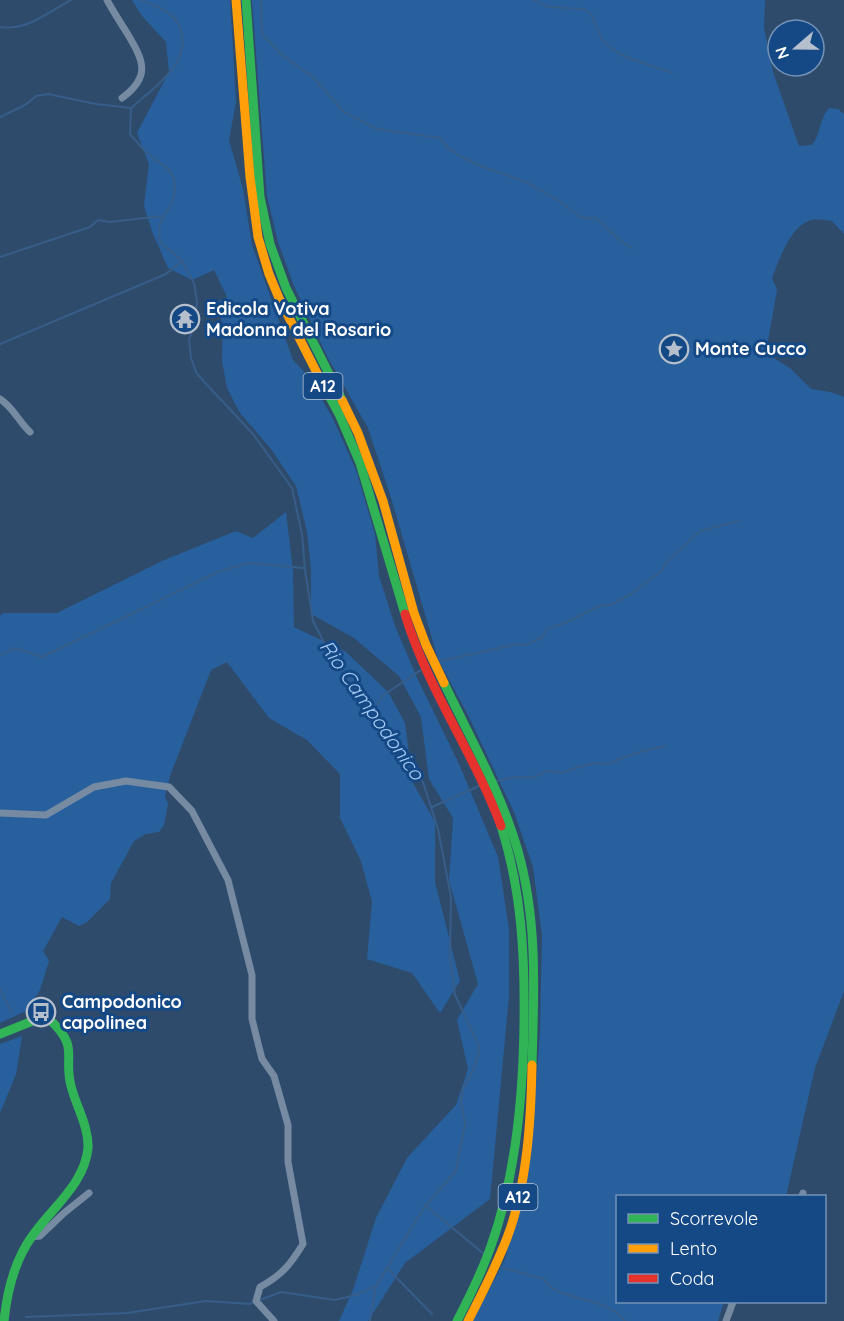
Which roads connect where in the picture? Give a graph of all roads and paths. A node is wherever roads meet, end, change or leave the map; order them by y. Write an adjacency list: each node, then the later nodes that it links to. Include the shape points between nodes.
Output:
1 (107, 0): 4 (street, via 141,57 142,74 133,90)
2 (236, 0): 5 (main road, A12)
3 (246, 0): 5 (main road, A12)
4 (122, 98)
5 (249, 120): 10 (main road, A12, via 270,244 286,288 361,443 383,501 421,647 474,752 514,853 529,981)
6 (0, 399): 7 (street)
7 (30, 432)
8 (0, 813): 15 (street, via 46,815 94,787 126,781 169,787 192,811 228,880 252,975 252,1018 262,1059 274,1076 288,1125 288,1162 303,1244 287,1269 260,1287 256,1301)
9 (0, 1034): 12 (main road, via 35,1020 50,1020 61,1030 69,1045 70,1084 87,1136 85,1163 76,1182)
10 (527, 1064): 16 (main road, A12, via 511,1173 500,1218 474,1293); 17 (main road, A12, via 531,1102 524,1173 508,1236)
11 (89, 1193): 12 (street, via 40,1236)
12 (31, 1237): 14 (main road, via 17,1265)
13 (733, 1303): 18 (street)
14 (4, 1321)
15 (274, 1321)
16 (457, 1321)
17 (468, 1321)
18 (726, 1321)

